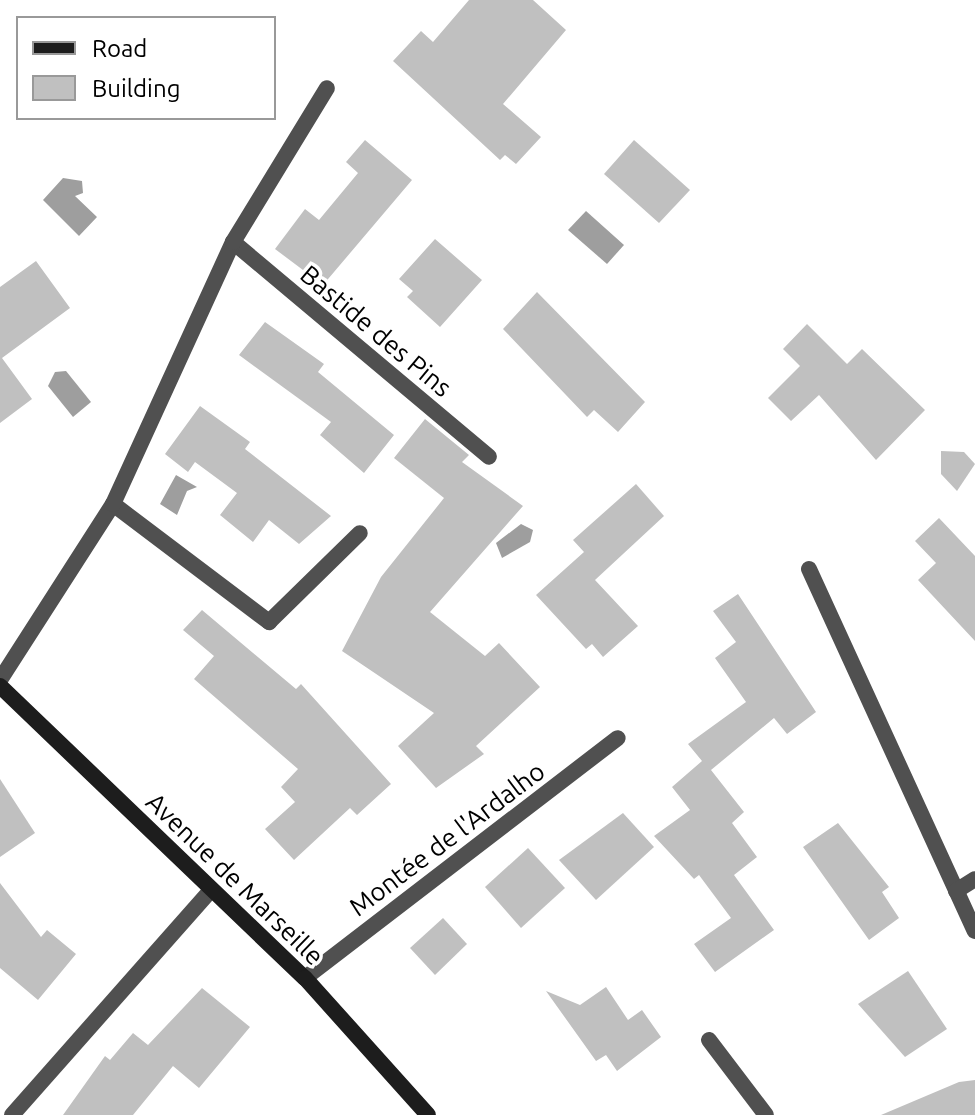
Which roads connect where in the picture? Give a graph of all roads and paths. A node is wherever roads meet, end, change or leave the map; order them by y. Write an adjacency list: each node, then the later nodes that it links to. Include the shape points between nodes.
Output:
1 (327, 88): 2 (street)
2 (233, 242): 3 (street, Bastide des Pins); 4 (street)
3 (489, 457)
4 (113, 504): 5 (street, via 269,622); 7 (street)
5 (360, 533)
6 (809, 569): 11 (street)
7 (0, 683): 10 (street, Avenue de Marseille)
8 (618, 738): 13 (street, Montée de l'Ardalho)
9 (975, 879): 11 (street)
10 (210, 891): 13 (street, Avenue de Marseille); 15 (street)
11 (956, 891): 12 (street)
12 (975, 931)
13 (305, 978): 16 (street, Avenue de Marseille)
14 (709, 1040): 17 (street)
15 (12, 1115)
16 (428, 1115)
17 (766, 1115)

